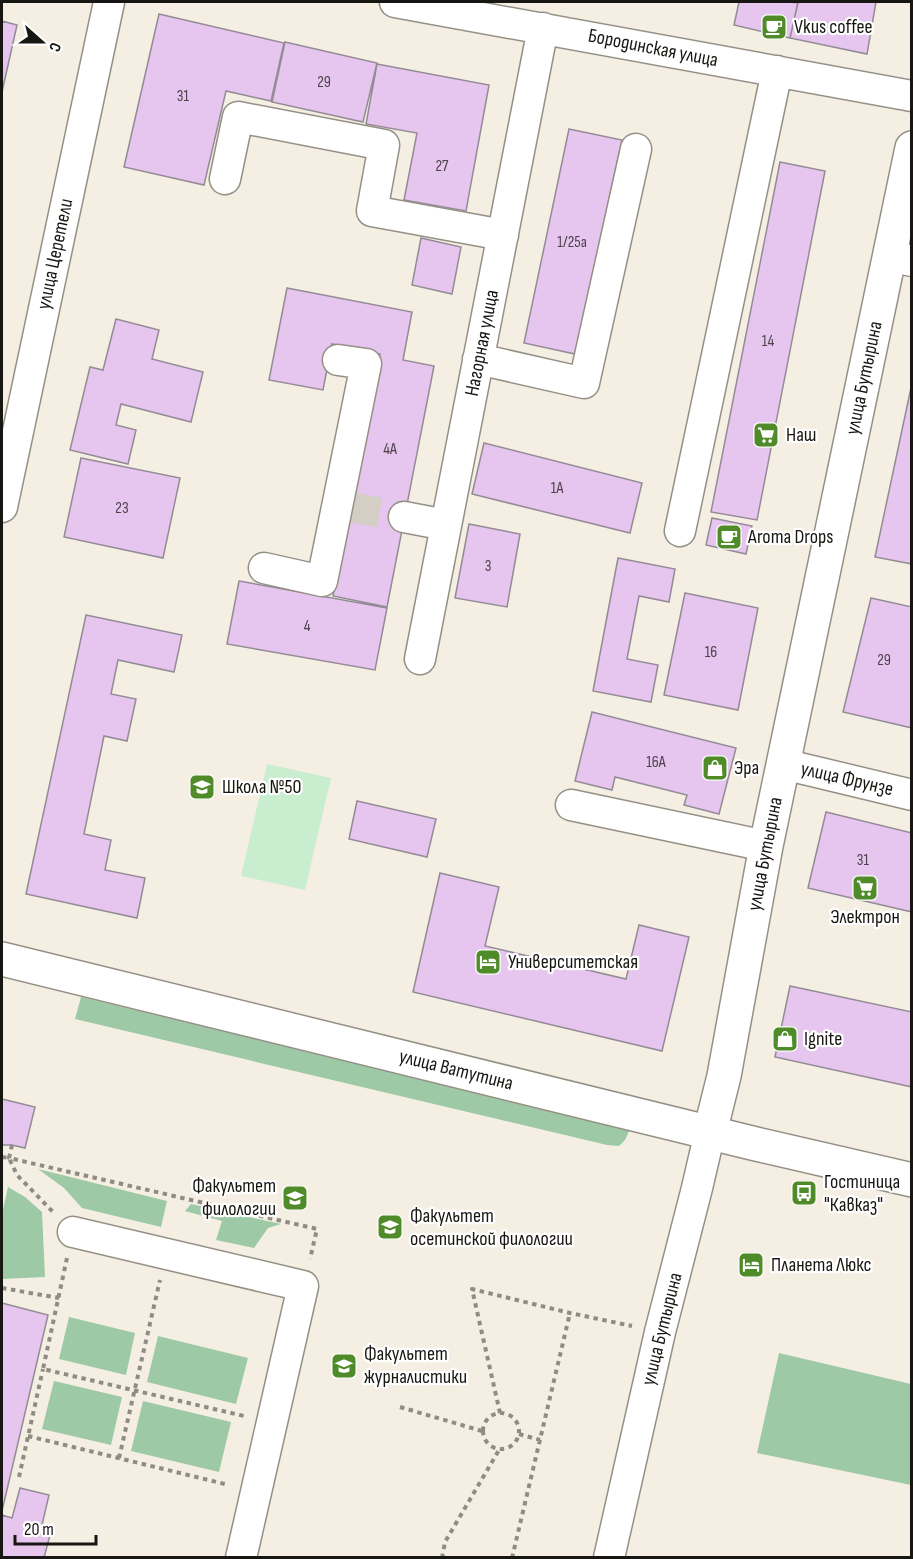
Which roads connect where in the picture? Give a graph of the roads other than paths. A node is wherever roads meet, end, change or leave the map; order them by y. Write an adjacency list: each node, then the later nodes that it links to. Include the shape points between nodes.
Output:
1 (109, 2): 14 (street, улица Церетели)
2 (395, 2): 3 (street, Бородинская улица)
3 (476, 9): 4 (street, Бородинская улица)
4 (543, 28): 5 (street, Бородинская улица); 10 (street, Нагорная улица)
5 (777, 71): 6 (street, Бородинская улица); 17 (street)
6 (912, 96)
7 (912, 148): 11 (main road, улица Бутырина)
8 (636, 149): 12 (street, via 584,383)
9 (225, 179): 10 (street, via 238,117 384,145 372,211)
10 (503, 235): 12 (street, Нагорная улица)
11 (900, 259): 20 (main road, улица Бутырина)
12 (478, 359): 16 (street, Нагорная улица)
13 (338, 360): 18 (street, via 366,364 344,506 322,581)
14 (2, 507)
15 (404, 517): 16 (street)
16 (446, 525): 19 (street, Нагорная улица)
17 (680, 531)
18 (264, 568)
19 (420, 659)
20 (783, 764): 21 (street, улица Фрунзе); 23 (main road, улица Бутырина)
21 (912, 795)
22 (571, 805): 23 (street)
23 (766, 846): 25 (main road, улица Бутырина)
24 (2, 959): 25 (main road, улица Ватутина)
25 (710, 1132): 26 (main road, улица Ватутина); 29 (street, улица Бутырина)
26 (912, 1180)
27 (73, 1232): 28 (street, via 303,1286)
28 (241, 1557)
29 (609, 1557)

